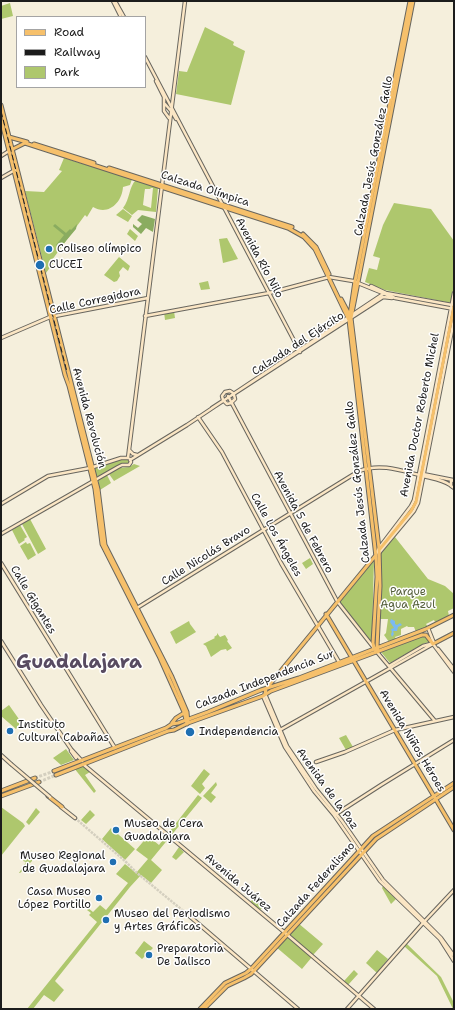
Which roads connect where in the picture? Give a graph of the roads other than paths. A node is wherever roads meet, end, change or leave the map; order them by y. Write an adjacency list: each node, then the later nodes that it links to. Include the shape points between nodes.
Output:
1 (114, 1): 6 (main road)
2 (184, 1): 10 (main road)
3 (410, 1): 5 (main road, Calzada Jesús González Gallo)
4 (413, 1): 7 (main road, Calzada Jesús González Gallo)
5 (407, 14): 7 (main road); 27 (main road, Calzada Jesús González Gallo)
6 (122, 16)
7 (409, 22): 26 (main road, Calzada Jesús González Gallo)
8 (146, 61): 11 (main road, Avenida Río Nilo)
9 (146, 61): 12 (main road, Avenida Río Nilo, via 164,97)
10 (172, 95): 11 (main road); 14 (main road)
11 (166, 97): 14 (main road, Avenida Río Nilo)
12 (164, 104): 15 (main road, Avenida Río Nilo); 16 (main road, via 165,113)
13 (1, 105): 20 (main road, Avenida Revolución)
14 (171, 106): 15 (main road); 18 (main road, Avenida Río Nilo)
15 (170, 110): 16 (main road); 18 (main road, Avenida Río Nilo)
16 (169, 118): 25 (main road)
17 (1, 119): 19 (main road, Avenida Revolución)
18 (183, 129): 28 (main road, Avenida Río Nilo)
19 (5, 134): 20 (main road, Calzada Olímpica); 21 (main road, Avenida Revolución)
20 (9, 136): 21 (main road, Avenida Revolución); 25 (main road, Calzada Olímpica)
21 (11, 150): 22 (main road); 23 (main road, Avenida Revolución); 25 (main road, Calzada Olímpica, via 25,143)
22 (1, 156)
23 (15, 170): 24 (main road); 39 (main road, Avenida Revolución)
24 (1, 178)
25 (161, 186): 28 (main road, Calzada Olímpica); 35 (main road)
26 (376, 188): 27 (main road); 30 (main road, Calzada Jesús González Gallo)
27 (372, 195): 30 (main road, Calzada Jesús González Gallo)
28 (223, 206): 29 (main road, Calzada Olímpica, via 299,231 316,247); 32 (main road, Avenida Río Nilo)
29 (330, 277): 30 (main road); 32 (main road); 41 (main road, Calzada Olímpica)
30 (356, 282): 31 (main road); 33 (main road); 41 (main road, Calzada Jesús González Gallo)
31 (373, 289): 33 (main road); 37 (main road, via 377,296)
32 (269, 293): 40 (main road); 44 (main road, Avenida Río Nilo)
33 (384, 293): 36 (main road); 37 (main road, Calzada del Ejército); 38 (main road)
34 (454, 293): 38 (main road, Avenida Doctor Roberto Michel)
35 (148, 297): 39 (main road, Calle Corregidora); 40 (main road)
36 (395, 298): 38 (main road); 41 (main road, Calzada del Ejército, via 383,297)
37 (372, 301): 41 (main road, Calzada del Ejército)
38 (453, 307): 55 (main road, Avenida Doctor Roberto Michel)
39 (53, 316): 43 (main road, Calle Corregidora); 53 (main road, Avenida Revolución)
40 (145, 316): 50 (main road)
41 (349, 319): 44 (main road, Calzada del Ejército); 54 (main road, Calzada Jesús González Gallo); 54 (main road, Calzada Jesús González Gallo, via 352,326)
42 (454, 320): 55 (main road, Avenida Doctor Roberto Michel)
43 (1, 338)
44 (299, 351): 45 (main road, Calzada del Ejército)
45 (234, 394): 46 (main road, Calzada del Ejército); 47 (main road, via 225,392 222,396); 48 (main road, via 235,399)
46 (228, 397): 47 (main road, Calzada del Ejército); 48 (main road, Avenida 5 de Febrero)
47 (223, 401): 48 (main road); 49 (main road, Calzada del Ejército)
48 (231, 403): 63 (main road, Avenida 5 de Febrero)
49 (198, 417): 51 (main road, Calzada del Ejército); 65 (main road, Calle Los Ángeles, via 222,452)
50 (129, 450): 51 (main road); 52 (main road)
51 (138, 455): 52 (main road, Calzada del Ejército)
52 (129, 459): 53 (main road, via 122,458); 56 (main road, Calzada del Ejército, via 129,465 121,466)
53 (92, 468): 56 (main road, Avenida Revolución); 61 (main road, via 48,476)
54 (367, 468): 55 (main road, via 383,467); 63 (main road, Calle Nicolás Bravo, via 352,474); 67 (main road, Calzada Jesús González Gallo); 67 (main road, Calzada Jesús González Gallo)
55 (420, 473): 57 (main road); 58 (main road, via 442,480); 59 (main road, Avenida Doctor Roberto Michel); 60 (main road, Avenida Doctor Roberto Michel)
56 (95, 480): 66 (main road, Calzada del Ejército); 70 (main road, Avenida Revolución, via 99,491 104,543); 87 (main road, Avenida Revolución, via 102,544 159,656)
57 (453, 480): 58 (main road, via 450,482)
58 (453, 488)
59 (420, 490): 60 (main road); 62 (main road, Avenida Doctor Roberto Michel, via 417,506)
60 (416, 496): 62 (main road, Avenida Doctor Roberto Michel)
61 (1, 504)
62 (411, 511): 64 (main road, Avenida Doctor Roberto Michel)
63 (290, 513): 65 (main road, Calle Nicolás Bravo); 69 (main road, Avenida 5 de Febrero)
64 (408, 515): 67 (main road, Avenida Doctor Roberto Michel); 67 (main road, Avenida Doctor Roberto Michel)
65 (263, 529): 70 (main road, Calle Nicolás Bravo); 73 (main road, Calle Los Ángeles)
66 (1, 534)
67 (378, 552): 69 (main road, Avenida Doctor Roberto Michel); 78 (main road, Calzada Jesús González Gallo, via 380,586); 78 (main road, Calzada Jesús González Gallo, via 373,643)
68 (1, 563): 96 (main road, Calle Gigantes)
69 (337, 601): 71 (main road, Avenida Doctor Roberto Michel); 78 (main road, Avenida 5 de Febrero)
70 (137, 608): 89 (main road, Avenida Revolución, via 172,677 187,712)
71 (326, 614): 73 (main road, Avenida Doctor Roberto Michel); 80 (main road, Avenida Niños Héroes)
72 (454, 615): 74 (main road, Calzada Independencia Sur)
73 (317, 625): 81 (main road, Calle Los Ángeles); 85 (main road, Avenida Doctor Roberto Michel)
74 (428, 628): 77 (main road); 78 (main road, Calzada Independencia Sur)
75 (454, 633): 77 (main road)
76 (1, 641): 94 (main road)
77 (433, 643): 79 (main road, Calzada Independencia Sur, via 422,635); 82 (main road, via 423,646); 83 (main road)
78 (375, 648): 79 (main road); 80 (main road, Calzada Independencia Sur)
79 (378, 653): 80 (main road, Calzada Independencia Sur); 82 (main road)
80 (353, 659): 81 (main road, Calzada Independencia Sur); 84 (main road, Avenida Niños Héroes); 86 (main road, Calzada Independencia Sur)
81 (339, 662): 85 (main road, Calzada Independencia Sur)
82 (389, 667): 84 (main road); 90 (main road)
83 (454, 670)
84 (366, 681): 92 (main road, Avenida Niños Héroes); 93 (main road)
85 (266, 689): 86 (main road); 89 (main road, Calzada Independencia Sur)
86 (264, 695): 89 (main road, Calzada Independencia Sur); 93 (main road, Avenida de la Paz)
87 (184, 713): 89 (main road, Avenida Revolución); 91 (main road)
88 (454, 717): 90 (main road)
89 (187, 721): 91 (main road, Calzada Independencia Sur); 102 (main road, Calzada Independencia Sur, via 174,730)
90 (435, 721): 92 (main road)
91 (172, 724): 96 (main road, Calzada Independencia Sur)
92 (395, 730): 100 (main road); 103 (main road, Avenida Niños Héroes)
93 (279, 731): 113 (main road, Avenida de la Paz, via 285,747 322,801)
94 (65, 740): 98 (main road); 99 (main road, Avenida Juárez)
95 (454, 740): 103 (main road)
96 (115, 748): 99 (main road, Calzada Independencia Sur)
97 (1, 755): 101 (main road)
98 (76, 758)
99 (81, 761): 102 (main road, Avenida Juárez); 102 (main road, Calzada Independencia Sur, via 55,773)
100 (316, 762)
101 (10, 763): 105 (main road)
102 (85, 764): 120 (main road, Avenida Juárez)
103 (415, 764): 111 (main road, Avenida Niños Héroes); 113 (main road)
104 (35, 778): 105 (main road)
105 (31, 782): 106 (main road); 109 (main road); 110 (main road); 112 (main road); 112 (main road, bridge)
106 (39, 782)
107 (454, 783): 111 (main road, Calzada Federalismo)
108 (454, 788): 111 (main road, Calzada Federalismo)
109 (1, 791)
110 (1, 796)
111 (435, 798): 115 (main road, Avenida Niños Héroes); 116 (main road, Calzada Federalismo); 116 (main road, Calzada Federalismo, via 372,837)
112 (62, 807): 114 (main road)
113 (335, 814): 116 (main road, Avenida de la Paz)
114 (75, 818)
115 (454, 830)
116 (361, 851): 119 (main road, Avenida de la Paz, via 380,881); 120 (main road, Calzada Federalismo)
117 (454, 890): 119 (main road)
118 (187, 914): 123 (main road)
119 (423, 922): 121 (main road, Avenida de la Paz, via 441,938); 122 (main road, Avenida de la Paz, via 440,939); 124 (main road)
120 (286, 933): 123 (main road, Calzada Federalismo); 124 (main road, Avenida Juárez)
121 (454, 956)
122 (454, 961)
123 (252, 970): 125 (main road, Calzada Federalismo, via 225,983); 126 (main road, Calzada Federalismo, via 244,978 227,986); 127 (main road)
124 (359, 996): 128 (main road); 129 (main road, Avenida Juárez)
125 (200, 1009)
126 (204, 1009)
127 (298, 1009)
128 (347, 1009)
129 (374, 1009)

